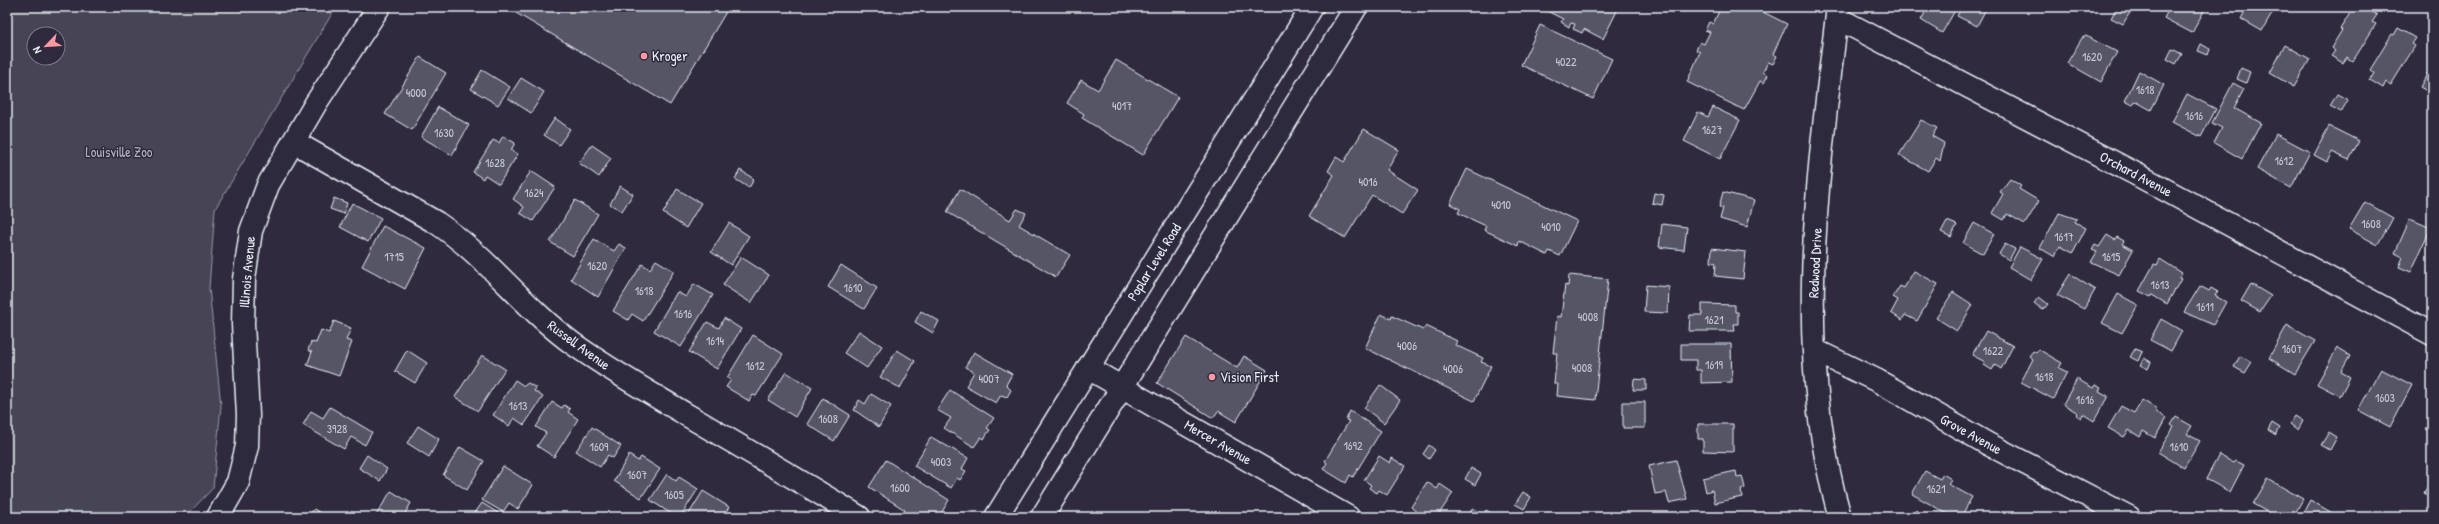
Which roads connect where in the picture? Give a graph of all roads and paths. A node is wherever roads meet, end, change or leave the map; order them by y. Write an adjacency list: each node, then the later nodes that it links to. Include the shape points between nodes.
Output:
1 (378, 7): 5 (street, Illinois Avenue)
2 (1312, 7): 8 (street, Poplar Level Road)
3 (1356, 7): 9 (street)
4 (1838, 12): 6 (street, Orchard Avenue); 7 (street, Redwood Drive, via 1816,233)
5 (294, 142): 10 (street, Illinois Avenue, via 260,204 246,256 243,324 248,415 247,446 238,482); 11 (street, Russell Avenue, via 458,237 573,344 653,395)
6 (2432, 334)
7 (1814, 350): 15 (street, Redwood Drive, via 1818,405 1830,483); 16 (street, Grove Avenue, via 1878,381 1988,444)
8 (1088, 368): 9 (street, Mercer Avenue); 12 (street, Poplar Level Road)
9 (1122, 386): 13 (street); 14 (street, Mercer Avenue)
10 (218, 517)
11 (859, 517)
12 (996, 517)
13 (1042, 517)
14 (1348, 517)
15 (1840, 517)
16 (2129, 517)

